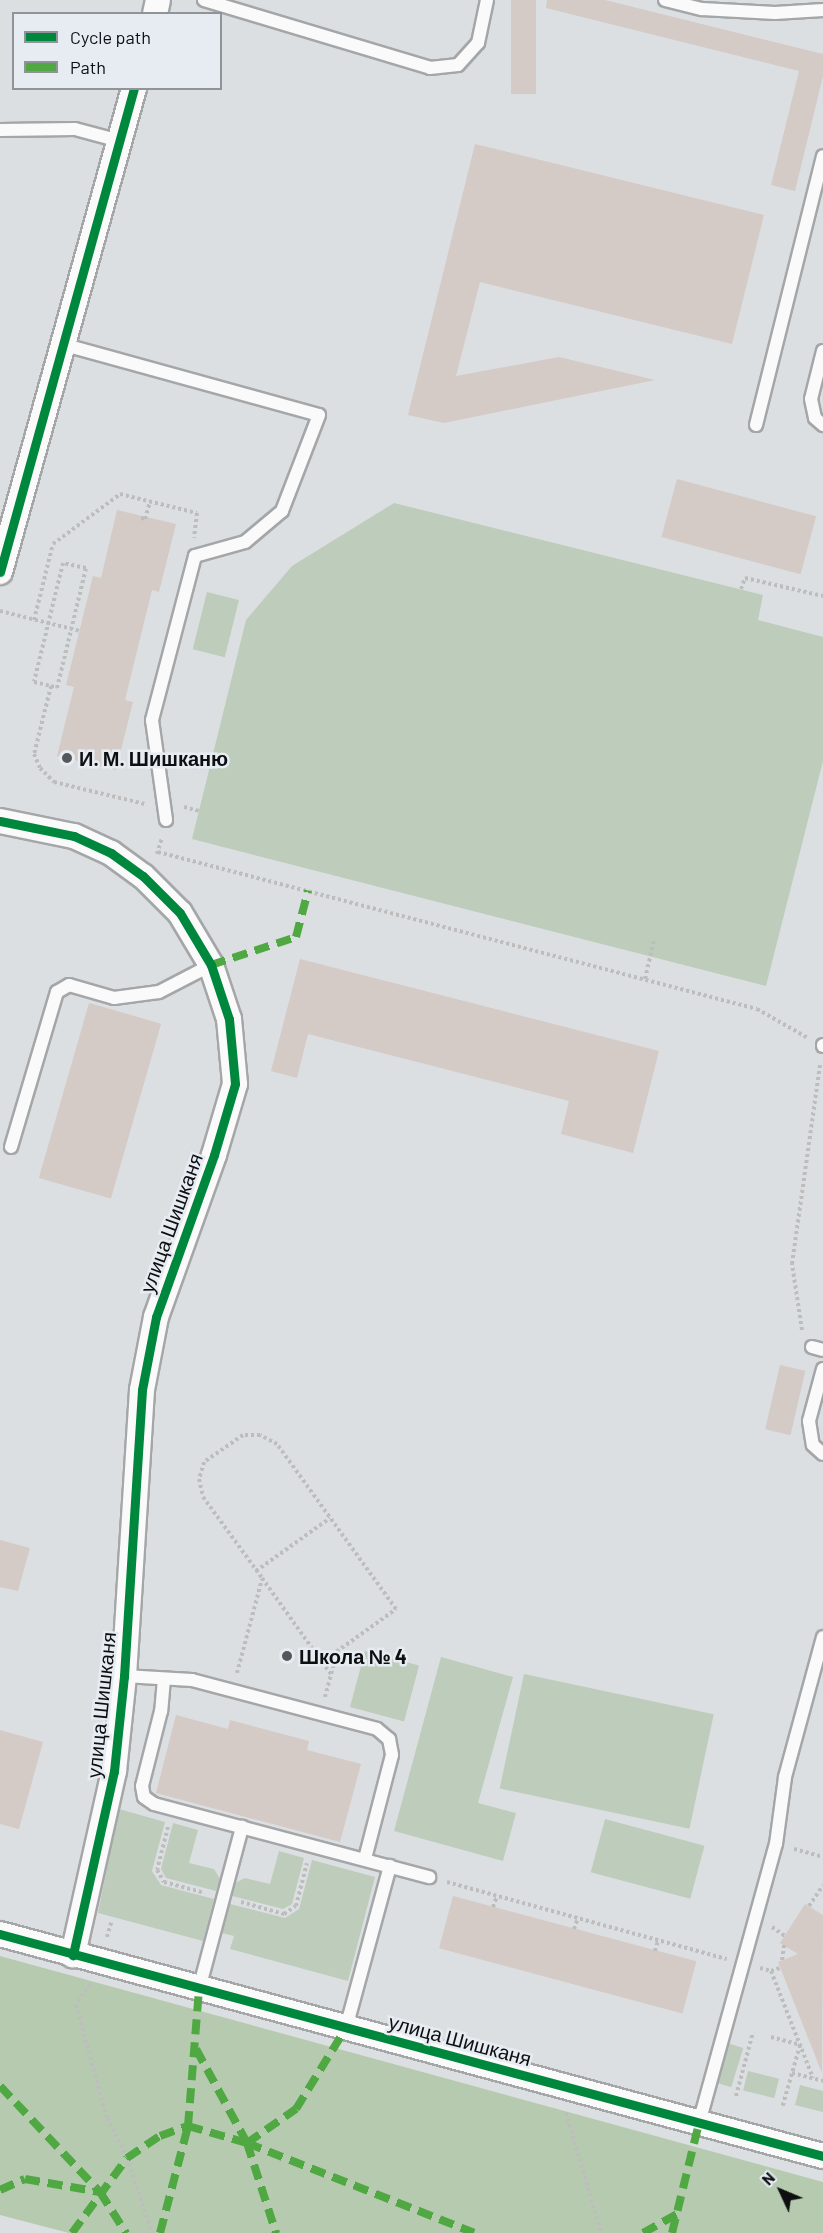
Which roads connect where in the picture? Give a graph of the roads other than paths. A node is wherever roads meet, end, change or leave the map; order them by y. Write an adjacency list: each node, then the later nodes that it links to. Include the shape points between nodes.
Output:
1 (204, 0): 2 (lane, via 430,68 458,65 478,43)
2 (487, 0)
3 (665, 0): 4 (lane, via 702,9)
4 (823, 10)
5 (133, 90): 7 (street)
6 (0, 130): 7 (lane, via 75,129)
7 (120, 141): 9 (street)
8 (823, 156): 11 (lane)
9 (66, 345): 13 (street); 14 (lane, via 319,415 282,511 245,542 195,556 152,720)
10 (823, 351): 12 (lane, via 811,399 815,418)
11 (756, 425)
12 (823, 425)
13 (0, 572)
14 (165, 814)
15 (0, 821): 16 (street, улица Шишканя, via 74,836 111,854 143,876 180,913)
16 (211, 965): 17 (lane, via 159,992 114,998 69,985 57,992); 21 (street, улица Шишканя, via 229,1019 235,1084 156,1317 142,1390)
17 (11, 1148)
18 (823, 1369): 19 (lane, via 809,1421 813,1445)
19 (823, 1454)
20 (823, 1637): 31 (lane, via 784,1777 776,1844)
21 (124, 1676): 22 (lane); 28 (street, улица Шишканя, via 114,1771)
22 (164, 1678): 23 (lane, via 161,1711 142,1786 144,1797 153,1804); 24 (lane, via 192,1680 377,1729 389,1739 392,1755)
23 (242, 1827): 24 (lane); 29 (lane)
24 (365, 1859): 25 (lane)
25 (390, 1866): 26 (lane); 30 (lane)
26 (429, 1877)
27 (0, 1934): 28 (street)
28 (73, 1955): 29 (street, улица Шишканя)
29 (199, 1989): 30 (street, улица Шишканя)
30 (346, 2028): 31 (street, улица Шишканя)
31 (699, 2123): 32 (street, улица Шишканя)
32 (823, 2156)

